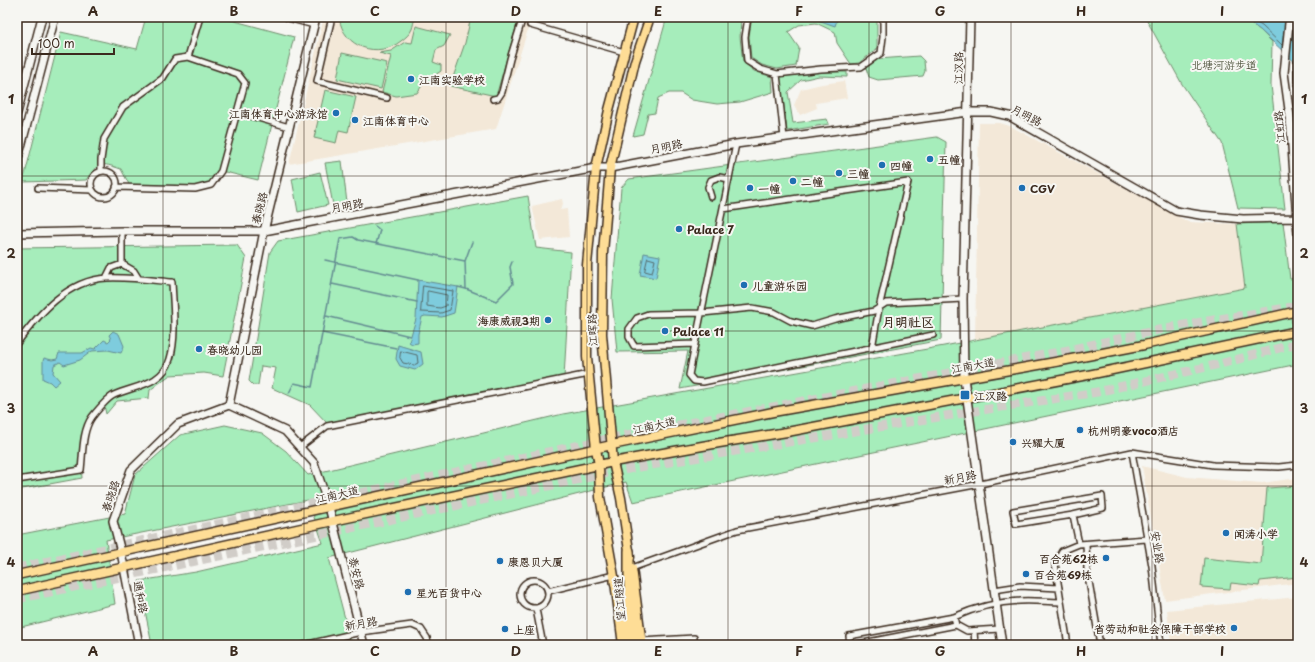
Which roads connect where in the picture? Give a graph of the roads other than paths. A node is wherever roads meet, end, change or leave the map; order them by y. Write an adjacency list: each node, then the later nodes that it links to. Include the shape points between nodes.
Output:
1 (42, 17): 24 (street)
2 (55, 17): 28 (street)
3 (200, 17): 16 (street)
4 (288, 17): 14 (street)
5 (332, 17): 20 (street, via 316,81)
6 (523, 17): 21 (street, via 502,92 498,98)
7 (532, 17): 15 (street, via 530,25)
8 (634, 17): 15 (main road, 江晖路)
9 (650, 17): 30 (main road, 江晖路, via 636,61)
10 (748, 17): 18 (street, via 745,37 747,61 760,69)
11 (883, 17): 18 (street, via 881,53 861,67)
12 (970, 17): 23 (street, 江汉路)
13 (1291, 17): 38 (street, 江虹路, via 1284,73 1290,117)
14 (315, 21): 25 (street, 春晓路)
15 (624, 52): 29 (main road, 江晖路)
16 (188, 57): 22 (street, via 238,74 245,83); 31 (street, via 175,59 163,78 123,107 104,139)
17 (1298, 63): 19 (street)
18 (777, 74): 26 (street)
19 (1298, 84)
20 (387, 98)
21 (493, 99)
22 (237, 112): 25 (street); 34 (street, via 221,172 211,185 195,189)
23 (968, 112): 26 (street, 月明路); 38 (street, 月明路, via 992,112 1009,116 1176,210 1243,220); 46 (street, 江汉路)
24 (17, 113)
25 (289, 127): 40 (street, 春晓路)
26 (784, 138): 27 (street, 月明路)
27 (736, 144): 30 (street, 月明路); 32 (street)
28 (17, 162)
29 (596, 168): 30 (street, 月明路); 40 (street, 月明路); 55 (main road, 江晖路, via 587,265)
30 (610, 168): 59 (main road, 江晖路, via 603,253 602,334)
31 (101, 171): 34 (street, via 114,176); 35 (street, via 92,178)
32 (729, 179): 36 (street, via 719,177 712,180 708,187); 37 (street)
33 (38, 188): 35 (street)
34 (116, 188): 35 (street, via 111,194 102,197)
35 (92, 190)
36 (711, 197)
37 (723, 209): 47 (street, via 908,182); 49 (street)
38 (1296, 218): 42 (street, 江虹路)
39 (122, 231): 40 (street, 月明路); 41 (street, 月明路); 43 (street)
40 (264, 232): 58 (street, 春晓路)
41 (17, 233)
42 (1298, 235)
43 (122, 264): 44 (street, via 111,268); 45 (street, via 134,271)
44 (106, 278): 45 (street); 52 (street, via 83,283 64,294 36,318)
45 (139, 280): 66 (street, via 172,282 174,332 170,359 164,371 151,382 112,396 92,417 84,436 81,470)
46 (963, 299): 47 (street, via 886,303); 56 (street, 江汉路)
47 (879, 308): 49 (street, via 874,312 812,326 791,321 774,312 752,308); 54 (street)
48 (1298, 311): 56 (main road, 江南大道, via 1136,346)
49 (702, 313): 53 (street); 53 (street, via 648,314 637,318 629,328 629,337 634,346)
50 (1298, 331): 57 (main road)
51 (932, 335): 54 (street)
52 (17, 343)
53 (694, 344): 54 (street, via 689,375 694,382)
54 (872, 348)
55 (589, 374): 60 (street, via 327,426); 61 (main road, 江晖路)
56 (964, 378): 57 (street, 江汉路); 59 (main road, 江南大道, via 773,412)
57 (967, 397): 63 (main road, via 788,432); 67 (street, 江汉路)
58 (229, 405): 60 (street, via 286,431); 75 (street, 春晓路, via 178,424 131,470 113,521)
59 (612, 445): 61 (main road, 江南大道); 63 (main road, 江晖路)
60 (300, 447): 68 (street, via 314,463)
61 (596, 449): 65 (main road, 江晖路); 68 (main road, 江南大道)
62 (1132, 452): 64 (street, 新月路, via 1213,465); 67 (street, 新月路); 71 (street, 安业路)
63 (613, 462): 65 (main road); 74 (main road, 江晖路)
64 (1298, 465)
65 (600, 466): 70 (main road); 79 (main road, 江晖路, via 600,497)
66 (17, 480)
67 (980, 484): 77 (street, 新月路, via 737,530); 81 (street, 江汉路)
68 (329, 507): 70 (street, 泰安路); 75 (main road, 江南大道)
69 (1072, 515): 69 (street, via 1103,508 1102,496 1013,510 1016,524); 72 (street)
70 (333, 521): 76 (main road); 91 (street, 泰安路)
71 (1147, 539): 73 (street); 107 (street, 安业路)
72 (1079, 544): 73 (street); 80 (street, via 1062,551 1055,564)
73 (1086, 544): 106 (street, via 1087,570)
74 (629, 551): 77 (main road, 江晖路); 92 (highway, 望江隧道, via 629,598)
75 (122, 552): 76 (street, 通和路); 78 (main road, 江南大道)
76 (124, 567): 82 (main road); 93 (street, 通和路)
77 (632, 568): 92 (main road, 江晖路)
78 (17, 575)
79 (615, 579): 83 (street); 98 (main road, 江晖路); 99 (highway, 望江隧道, via 622,598)
80 (1058, 588): 81 (street, via 1020,586); 84 (street)
81 (994, 590): 85 (street, 江汉路)
82 (17, 591)
83 (548, 591): 86 (street, via 548,600); 86 (street, via 544,583 536,580 527,582 521,589 521,599 526,606)
84 (1060, 602): 85 (street, via 1020,601); 105 (street)
85 (996, 604): 87 (street, via 965,612); 89 (street, 江汉路)
86 (536, 609): 97 (street)
87 (954, 618): 88 (street); 101 (street, via 849,636)
88 (956, 625): 90 (street, via 967,631); 102 (street)
89 (1000, 629): 90 (street); 104 (street, 江汉路)
90 (974, 631): 103 (street)
91 (361, 632): 94 (street, 新月路); 95 (street, 泰安路); 96 (street, 新月路, via 412,625 421,629)
92 (640, 644): 100 (street, via 694,638)
93 (139, 645)
94 (304, 645)
95 (364, 645)
96 (428, 645)
97 (543, 645)
98 (623, 645)
99 (628, 645)
100 (694, 645)
101 (850, 645)
102 (853, 645)
103 (975, 645)
104 (1002, 645)
105 (1068, 645)
106 (1100, 645)
107 (1161, 645)

